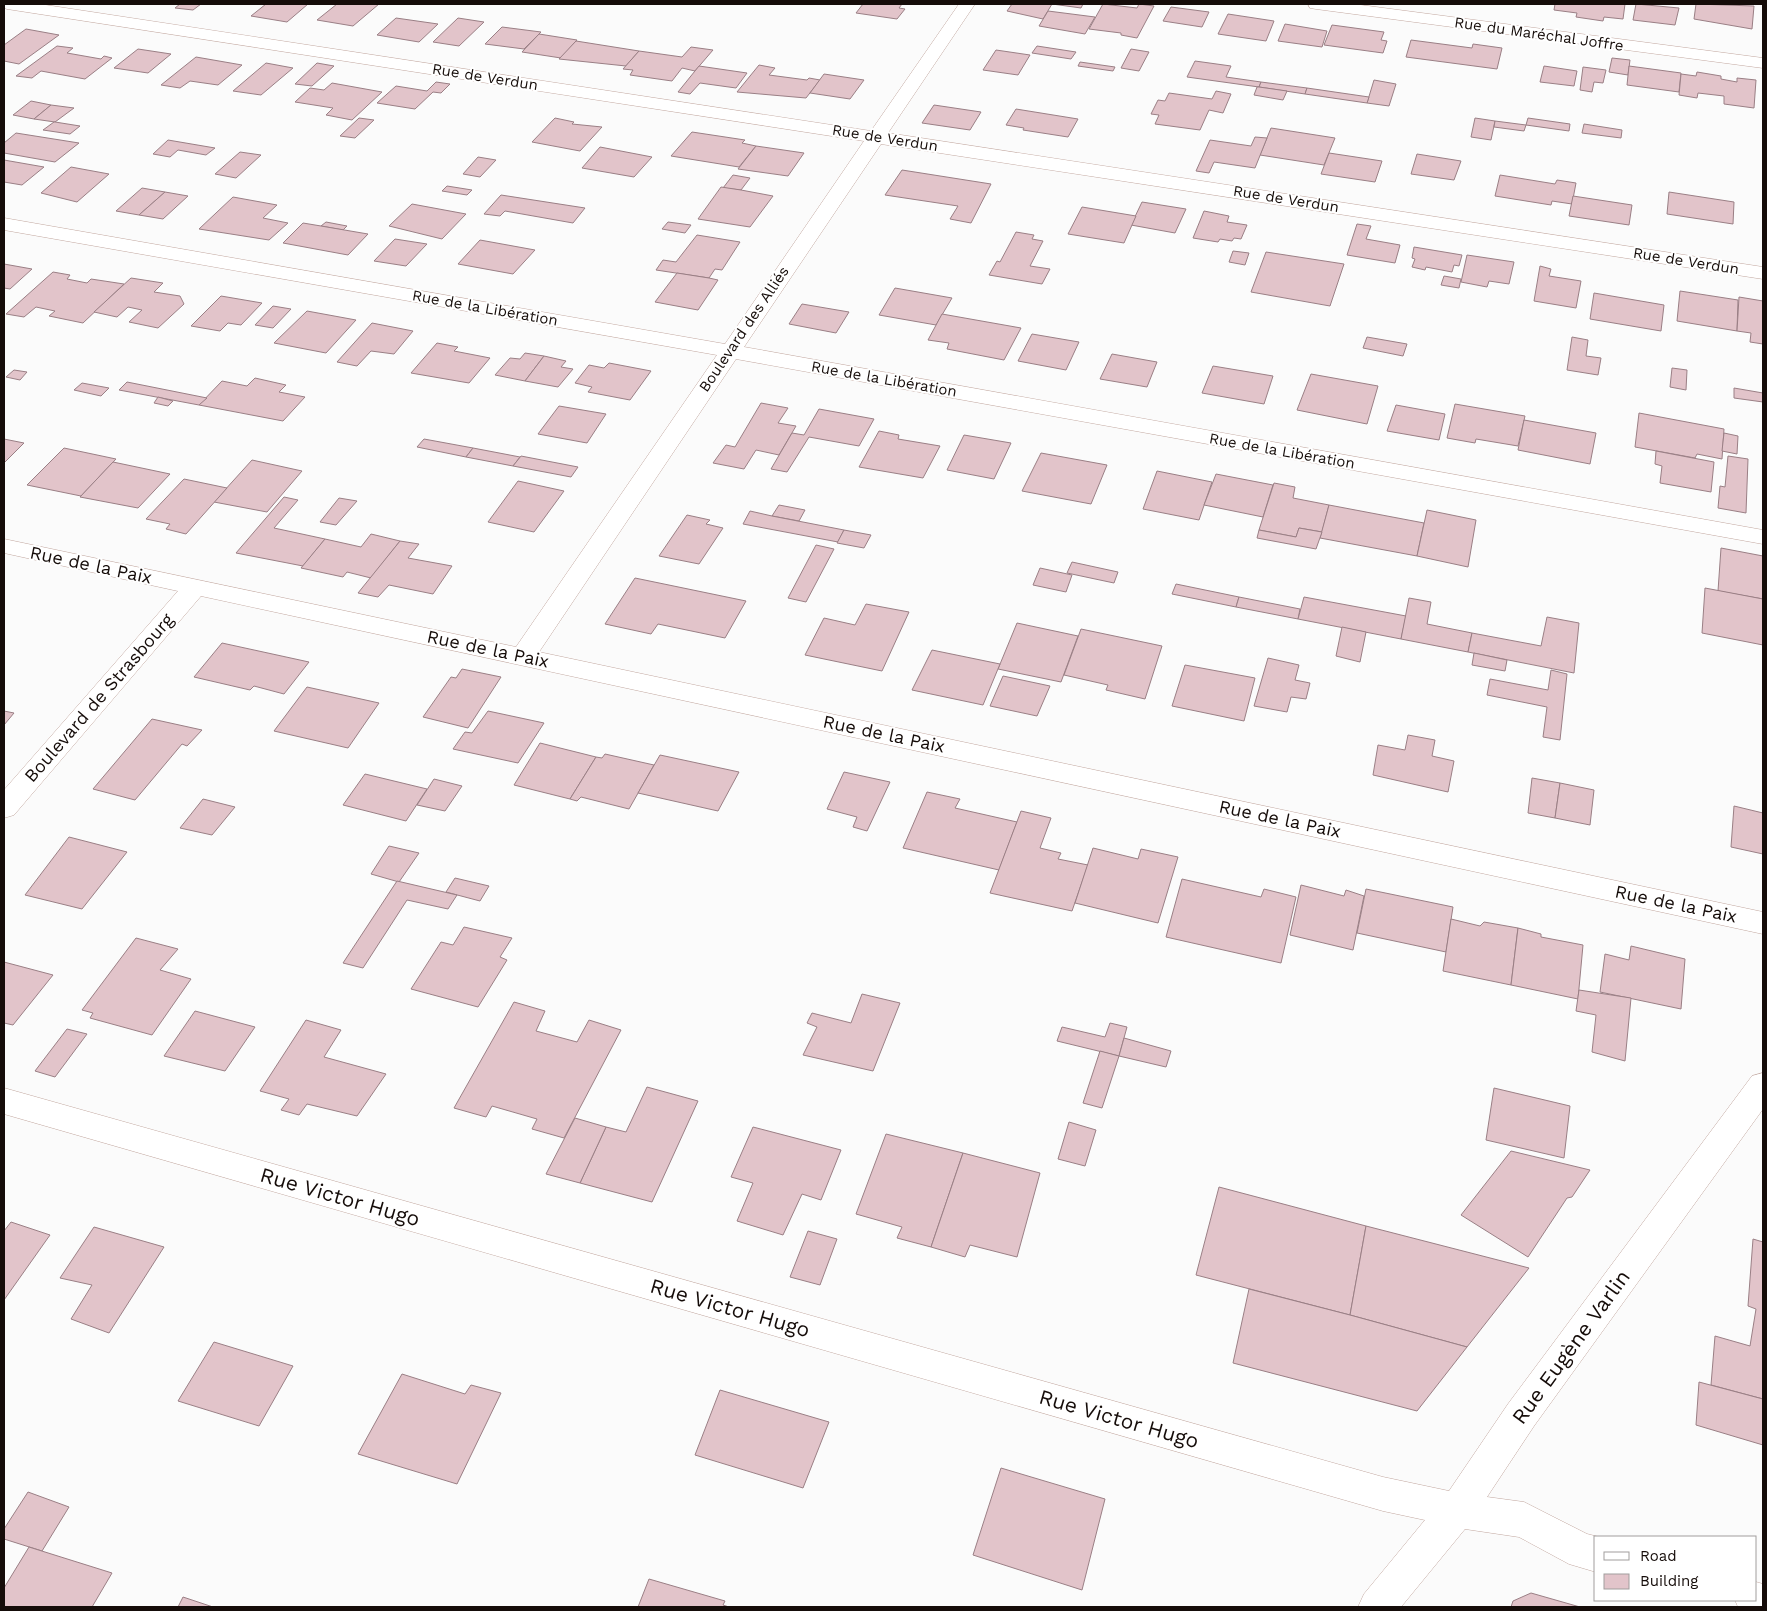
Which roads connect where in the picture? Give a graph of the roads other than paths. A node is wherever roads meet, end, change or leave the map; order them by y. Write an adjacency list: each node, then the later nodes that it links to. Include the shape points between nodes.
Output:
1 (7, 4): 5 (street, Rue de Verdun)
2 (967, 4): 5 (street, Boulevard des Alliés)
3 (1316, 4): 4 (street, Rue du Maréchal Joffre)
4 (1763, 63)
5 (878, 137): 7 (street, Rue de Verdun); 8 (street, Boulevard des Alliés)
6 (4, 224): 8 (street, Rue de la Libération)
7 (1763, 272)
8 (730, 351): 9 (street, Rue de la Libération); 12 (street, Boulevard des Alliés)
9 (1763, 537)
10 (4, 546): 11 (street, Rue de la Paix)
11 (194, 588): 12 (street, Rue de la Paix); 13 (street, Boulevard de Strasbourg)
12 (523, 656): 14 (street, Rue de la Paix)
13 (4, 808)
14 (1763, 922)
15 (1763, 1085): 17 (street, Rue Eugène Varlin, via 1521,1415)
16 (4, 1101): 17 (street, Rue Victor Hugo, via 1383,1494)
17 (1457, 1510): 18 (street, Rue Victor Hugo, via 1524,1520 1582,1551); 19 (street, Rue Eugène Varlin)
18 (1594, 1554)
19 (1377, 1607)

